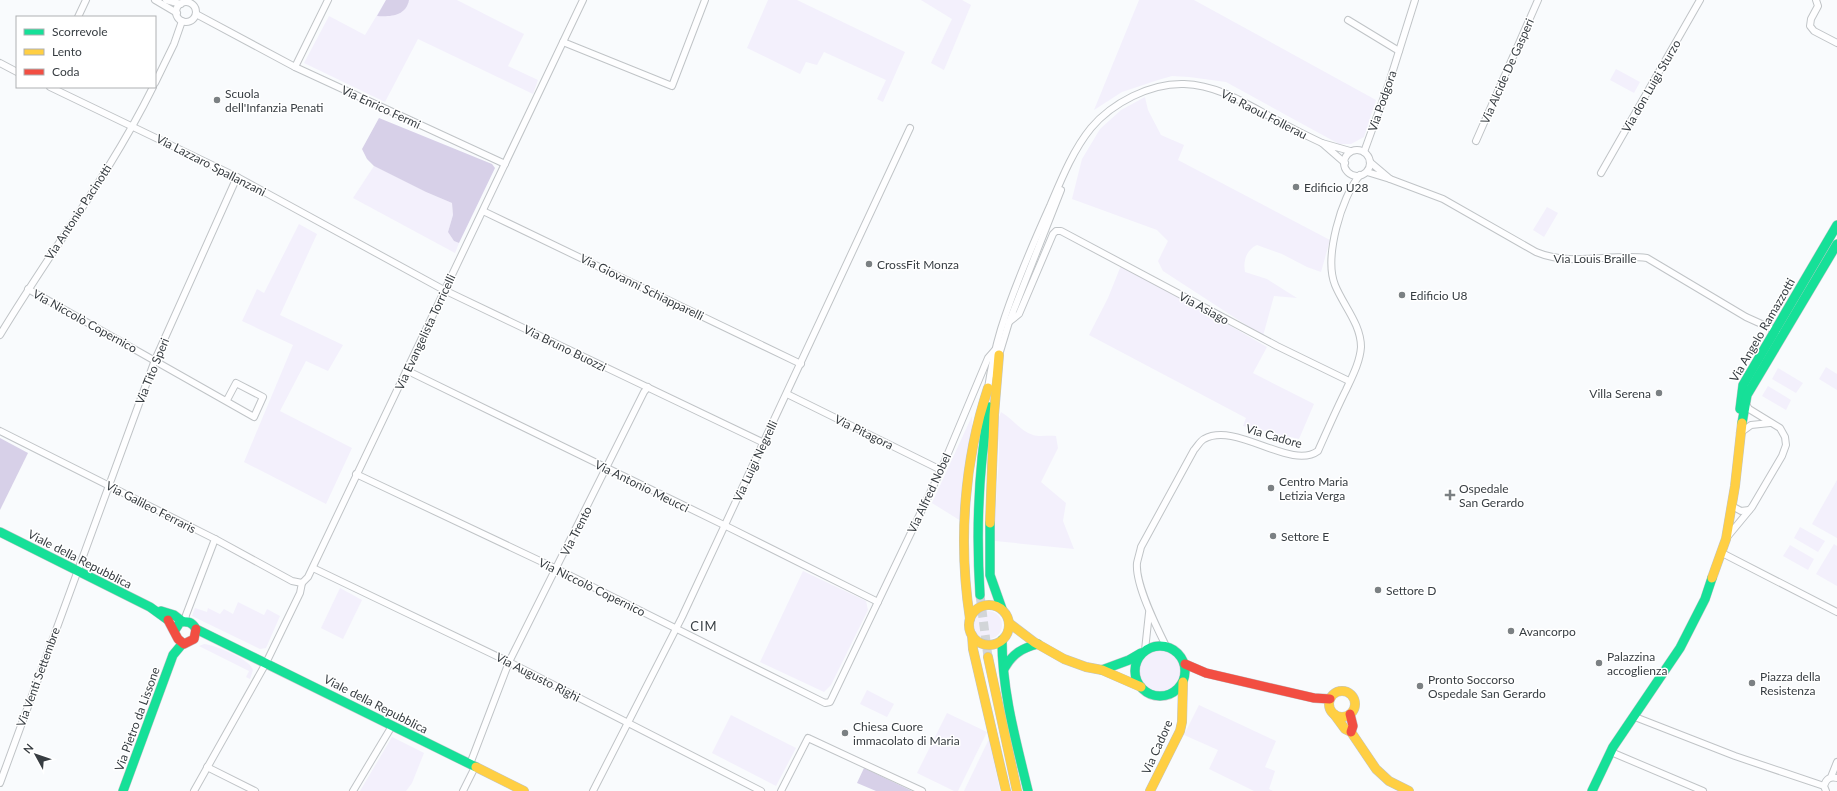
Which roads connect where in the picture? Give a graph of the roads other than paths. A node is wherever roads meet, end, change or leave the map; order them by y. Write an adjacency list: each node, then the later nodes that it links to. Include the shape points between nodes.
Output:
1 (86, 0): 15 (street)
2 (155, 0): 14 (street)
3 (166, 0): 12 (street)
4 (196, 0): 13 (street)
5 (328, 0): 22 (street)
6 (583, 0): 18 (street, Via Evangelista Torricelli)
7 (705, 0): 18 (street, via 672,86)
8 (1415, 0): 20 (street, Via Podgora)
9 (1538, 0): 29 (street, Via Alcide De Gasperi)
10 (1700, 0): 37 (street, Via don Luigi Sturzo)
11 (1816, 0): 19 (street, via 1818,6 1811,18 1810,26 1814,31)
12 (185, 2): 13 (street, via 190,3); 14 (street, via 178,7)
13 (195, 10): 16 (street, via 189,21); 22 (street, Via Enrico Fermi)
14 (176, 13): 16 (street)
15 (78, 16)
16 (182, 20): 24 (street, via 174,44)
17 (1348, 20): 20 (street)
18 (563, 42): 35 (street, Via Evangelista Torricelli)
19 (1837, 43)
20 (1399, 50): 32 (street, Via Podgora)
21 (0, 63): 23 (street)
22 (295, 67): 35 (street, Via Enrico Fermi)
23 (16, 71)
24 (156, 80)
25 (52, 88): 27 (street, Via Lazzaro Spallanzani)
26 (152, 88): 27 (street, Via Antonio Pacinotti)
27 (133, 127): 39 (street, Via Lazzaro Spallanzani); 47 (street, Via Antonio Pacinotti)
28 (910, 128): 54 (street, Via Luigi Negrelli)
29 (1476, 141)
30 (1322, 143): 31 (street, Via Raoul Follerau); 34 (street, Via Raoul Follerau); 46 (street, Via Raoul Follerau, via 1227,93 1200,86 1168,85 1123,101 1085,136 1055,194)
31 (1350, 151): 32 (street); 34 (street)
32 (1364, 152): 33 (street)
33 (1370, 162): 36 (street); 40 (street)
34 (1344, 163): 38 (street, via 1351,174)
35 (505, 164): 41 (street, Via Evangelista Torricelli)
36 (1367, 172): 38 (street); 40 (street)
37 (1601, 172)
38 (1360, 176): 56 (street, Via Cadore, via 1346,200 1336,233 1331,263 1332,277 1359,333 1361,347)
39 (237, 177): 45 (street, Via Lazzaro Spallanzani); 53 (street, Via Tito Speri)
40 (1390, 179): 50 (street, Via Louis Braille, via 1443,199 1550,258 1647,258 1746,317)
41 (483, 211): 48 (street, Via Evangelista Torricelli); 54 (street, Via Giovanni Schiapparelli)
42 (1837, 225): 44 (street, Via Angelo Ramazzotti)
43 (1060, 231): 49 (street, Via Alfred Nobel, via 1053,234 1019,314); 56 (street, Via Asiago, via 1277,346)
44 (1833, 248): 50 (street, Via Angelo Ramazzotti)
45 (369, 249): 48 (street, Via Bruno Buozzi)
46 (1023, 278): 49 (street, Via Alfred Nobel); 52 (street, Via Alfred Nobel, via 1001,328)
47 (28, 289): 51 (street, Via Antonio Pacinotti); 53 (street, Via Niccolò Copernico)
48 (444, 290): 55 (street, Via Evangelista Torricelli); 57 (street, Via Bruno Buozzi)
49 (1009, 322): 52 (street, Via Alfred Nobel)
50 (1778, 332): 61 (street, Via Angelo Ramazzotti); 64 (street, Via Angelo Ramazzotti, via 1741,389)
51 (0, 335)
52 (997, 353): 58 (street); 65 (street); 68 (street, Via Alfred Nobel, via 988,358); 85 (street, via 999,368 994,415 989,556 990,576)
53 (155, 360): 60 (street, Via Niccolò Copernico); 70 (street, Via Tito Speri)
54 (801, 364): 59 (street, Via Luigi Negrelli)
55 (406, 370): 67 (street, Via Antonio Meucci); 69 (street, Via Evangelista Torricelli)
56 (1349, 381): 86 (street, Via Cadore, via 1318,451 1312,456 1304,457 1225,434 1203,439 1194,450 1141,548 1137,563 1138,574)
57 (648, 387): 66 (street, Via Bruno Buozzi); 67 (street, Via Trento)
58 (988, 388): 65 (street); 88 (street, via 972,443 966,486 965,556)
59 (787, 394): 66 (street, Via Luigi Negrelli); 68 (street, Via Pitagora)
60 (226, 400): 60 (street, Via Niccolò Copernico, via 236,383 264,397 254,417)
61 (1745, 403): 62 (street, via 1749,409); 64 (street, Via Angelo Ramazzotti)
62 (1774, 424): 64 (street, via 1756,424); 72 (street, via 1784,434 1785,448)
63 (0, 431): 70 (street, Via Galileo Ferraris)
64 (1740, 433): 71 (street)
65 (983, 440): 82 (street, via 977,544)
66 (764, 443): 73 (street, Via Luigi Negrelli)
67 (607, 469): 73 (street, Via Antonio Meucci); 80 (street, Via Trento)
68 (941, 470): 83 (street, Via Alfred Nobel)
69 (356, 474): 78 (street, Via Evangelista Torricelli); 80 (street, Via Niccolò Copernico)
70 (109, 486): 76 (street, Via Galileo Ferraris); 79 (street, Via Tito Speri)
71 (1732, 506): 72 (street, via 1741,511); 75 (street)
72 (1749, 510): 75 (street)
73 (725, 526): 83 (street, Via Antonio Meucci); 91 (street, Via Luigi Negrelli)
74 (0, 532): 79 (street, Viale della Repubblica)
75 (1726, 539): 77 (street)
76 (215, 540): 81 (street, Via Galileo Ferraris, via 292,581); 89 (street)
77 (1722, 553): 87 (street); 117 (street, via 1705,599 1687,636 1674,660)
78 (312, 568): 81 (street, Via Evangelista Torricelli); 102 (street, Via Augusto Righi)
79 (77, 570): 84 (street, Viale della Repubblica); 126 (street, Via Venti Settembre)
80 (557, 570): 91 (street, Via Niccolò Copernico); 102 (street, Via Trento)
81 (302, 583): 103 (street, Via Evangelista Torricelli, via 300,593)
82 (980, 595)
83 (878, 602): 113 (street, Via Alfred Nobel, via 830,702)
84 (150, 607): 89 (street, Viale della Repubblica); 94 (street, Viale della Repubblica, via 164,616)
85 (1002, 609): 88 (street, via 993,605 983,606 975,611); 90 (street)
86 (1149, 611): 99 (street, Via Cadore); 100 (street, Via Cadore)
87 (1837, 612)
88 (970, 619): 93 (street, via 969,628)
89 (184, 621): 92 (street, Viale della Repubblica, via 191,622); 94 (street, via 177,624)
90 (1009, 623): 97 (street); 98 (street)
91 (676, 628): 113 (street, Via Niccolò Copernico); 118 (street, Via Luigi Negrelli)
92 (196, 629): 95 (street); 96 (street, Viale della Repubblica)
93 (972, 635): 97 (street, via 983,644 993,644); 139 (street, via 973,649)
94 (178, 636): 95 (street, Viale della Repubblica, via 191,642); 129 (street, Via Pietro da Lissone)
95 (194, 639): 96 (street, Viale della Repubblica)
96 (216, 639): 103 (street, Viale della Repubblica)
97 (1004, 639): 98 (street); 105 (street, via 1001,653)
98 (1035, 642): 105 (street, via 1015,653); 106 (street, via 1082,666)
99 (1166, 646): 100 (street, via 1155,646); 104 (street, Via Cadore, via 1178,652)
100 (1144, 652): 106 (street); 109 (street, Via Cadore, via 1137,661 1135,670 1136,679)
101 (988, 657): 140 (street)
102 (509, 662): 118 (street, Via Augusto Righi); 123 (street, Via Trento)
103 (266, 663): 119 (street, Viale della Repubblica); 124 (street, Via Evangelista Torricelli)
104 (1185, 664): 107 (street); 108 (street, Via Cadore)
105 (1004, 669): 141 (street)
106 (1102, 670): 109 (street)
107 (1206, 673): 108 (street); 111 (street)
108 (1184, 680): 110 (street, via 1178,689); 114 (street, Via Cadore)
109 (1141, 687): 110 (street, via 1154,696)
110 (1170, 694): 114 (street, Via Cadore)
111 (1314, 698): 112 (street); 115 (street)
112 (1330, 699): 115 (street); 116 (street, via 1337,692 1349,693 1355,702)
113 (825, 703)
114 (1183, 712): 142 (street, Via Cadore, via 1180,731)
115 (1332, 713): 116 (street, via 1342,717); 120 (street)
116 (1350, 714): 120 (street, via 1353,726)
117 (1635, 717): 121 (street); 128 (street)
118 (627, 723): 135 (street, Via Luigi Negrelli); 136 (street, Via Augusto Righi)
119 (392, 726): 123 (street, Viale della Repubblica); 132 (street)
120 (1350, 732): 143 (street, via 1376,769 1389,781)
121 (1611, 752): 127 (street); 145 (street)
122 (1837, 762): 125 (street)
123 (473, 766): 133 (street, Via Trento); 134 (street, Viale della Repubblica)
124 (207, 767): 130 (street, Via Evangelista Torricelli); 131 (street)
125 (1834, 778): 128 (street, via 1825,782)
126 (0, 783)
127 (1594, 787): 144 (street)
128 (1825, 788)
129 (123, 791)
130 (194, 791)
131 (255, 791)
132 (354, 791)
133 (463, 791)
134 (524, 791)
135 (593, 791)
136 (761, 791)
137 (780, 791): 138 (street, via 808,738)
138 (922, 791)
139 (1006, 791)
140 (1017, 791)
141 (1028, 791)
142 (1150, 791)
143 (1409, 791)
144 (1587, 791)
145 (1703, 791)

